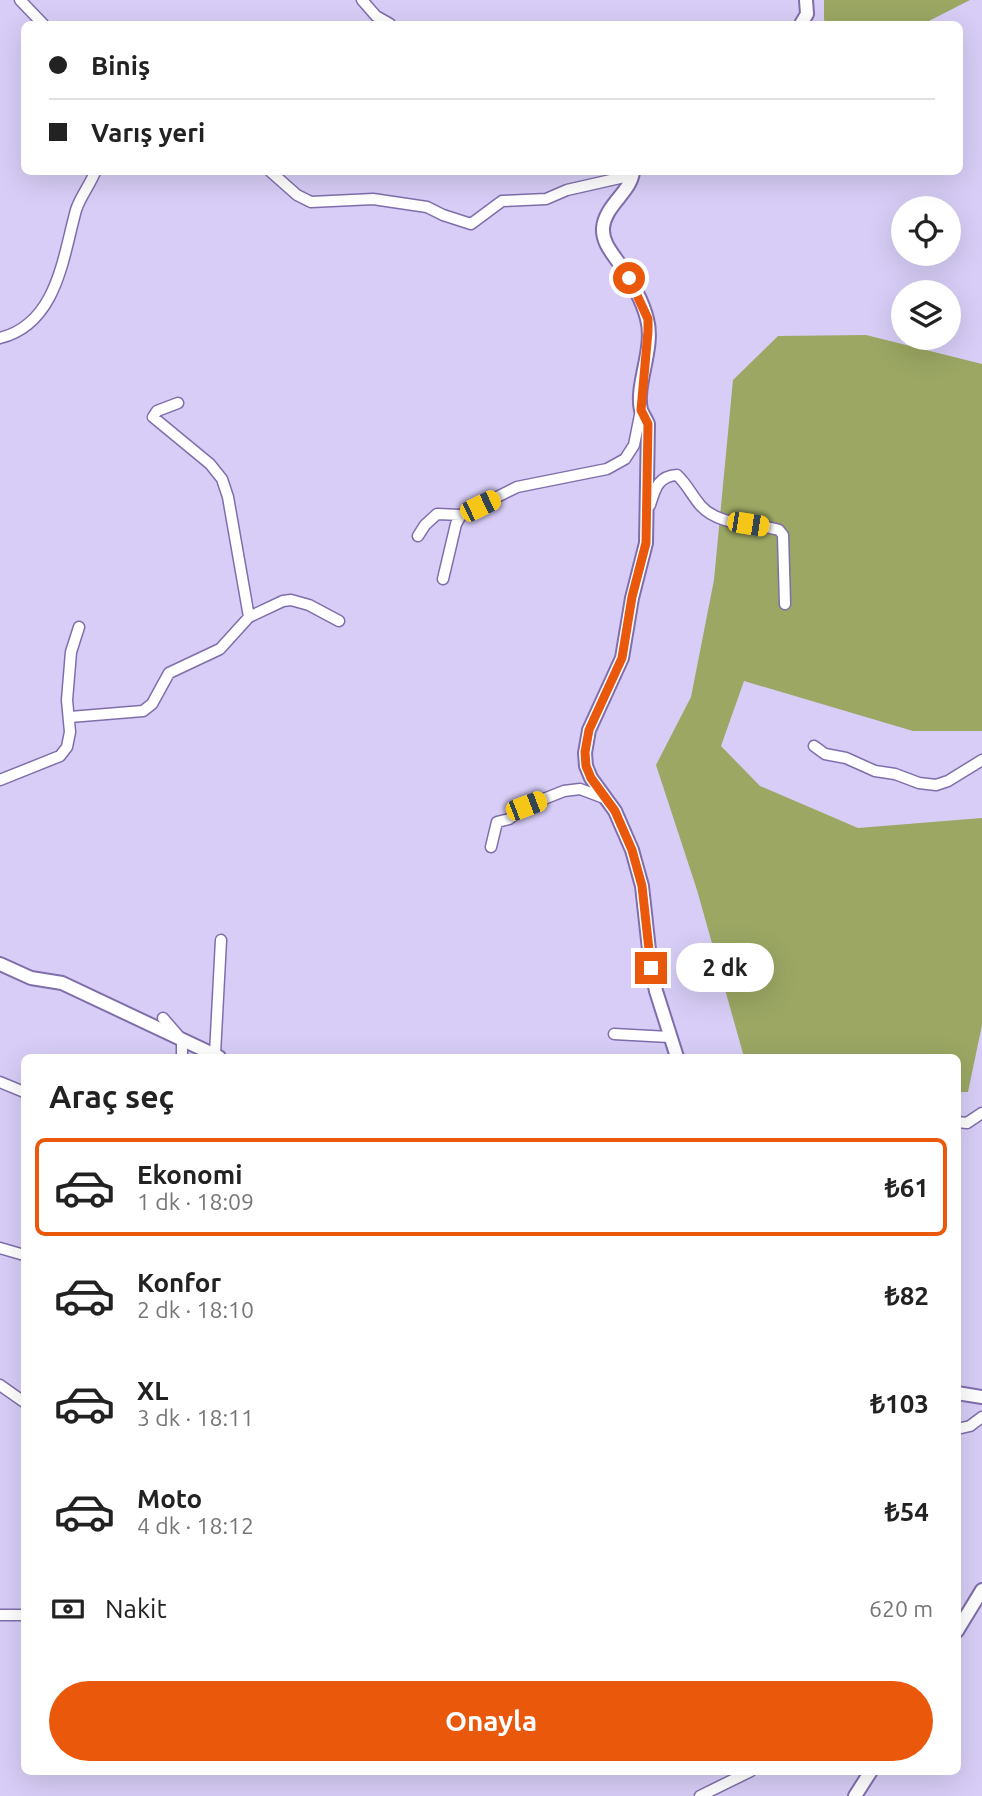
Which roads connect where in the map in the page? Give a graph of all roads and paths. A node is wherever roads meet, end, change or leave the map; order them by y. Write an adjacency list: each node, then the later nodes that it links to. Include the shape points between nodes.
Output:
1 (20, 0): 4 (street)
2 (362, 0): 5 (street)
3 (806, 0): 6 (street)
4 (40, 21)
5 (385, 21)
6 (803, 21)
7 (94, 175): 11 (street, via 77,207 64,267 51,296 37,315 12,335)
8 (274, 175): 9 (street, via 311,202 373,199 427,207 471,224 502,201 546,199)
9 (625, 175)
10 (632, 175): 13 (street, via 603,226 608,248 629,278 648,319)
11 (0, 338)
12 (178, 403): 19 (street, via 157,411 153,418 222,479)
13 (641, 410): 14 (street, via 648,424); 15 (street, via 634,445 625,460 607,469 517,487)
14 (648, 512): 18 (street, via 656,485 677,475 713,515 779,530 783,535); 26 (street, via 622,658 586,740 586,766)
15 (461, 515): 16 (street, via 437,514); 17 (street)
16 (418, 536)
17 (443, 579)
18 (785, 604)
19 (249, 617): 20 (street, via 292,600); 22 (street, via 220,649 169,673 143,711)
20 (338, 621)
21 (79, 627): 22 (street, via 71,652)
22 (70, 717): 25 (street, via 65,752)
23 (814, 746): 24 (street, via 875,771 936,785)
24 (982, 760)
25 (0, 780)
26 (608, 800): 27 (street, via 579,789 526,806 497,822); 32 (street, via 628,837 642,886 651,968)
27 (491, 847)
28 (220, 940): 36 (street)
29 (0, 964): 33 (street, via 62,984)
30 (163, 1018): 33 (street)
31 (614, 1034): 32 (street)
32 (669, 1037): 37 (street)
33 (182, 1040): 34 (street); 35 (street)
34 (181, 1054)
35 (213, 1054)
36 (217, 1054)
37 (676, 1054)
38 (0, 1082): 39 (street)
39 (21, 1091)
40 (982, 1113): 41 (street)
41 (961, 1122)
42 (0, 1248): 43 (street)
43 (21, 1254)
44 (0, 1385): 47 (street)
45 (961, 1393): 46 (street)
46 (982, 1396)
47 (21, 1400)
48 (982, 1417): 49 (street)
49 (961, 1428)
50 (982, 1590): 51 (street)
51 (977, 1609): 54 (street)
52 (0, 1615): 53 (street)
53 (21, 1615)
54 (961, 1627)
55 (743, 1775): 57 (street)
56 (868, 1775): 58 (street)
57 (699, 1796)
58 (855, 1796)

